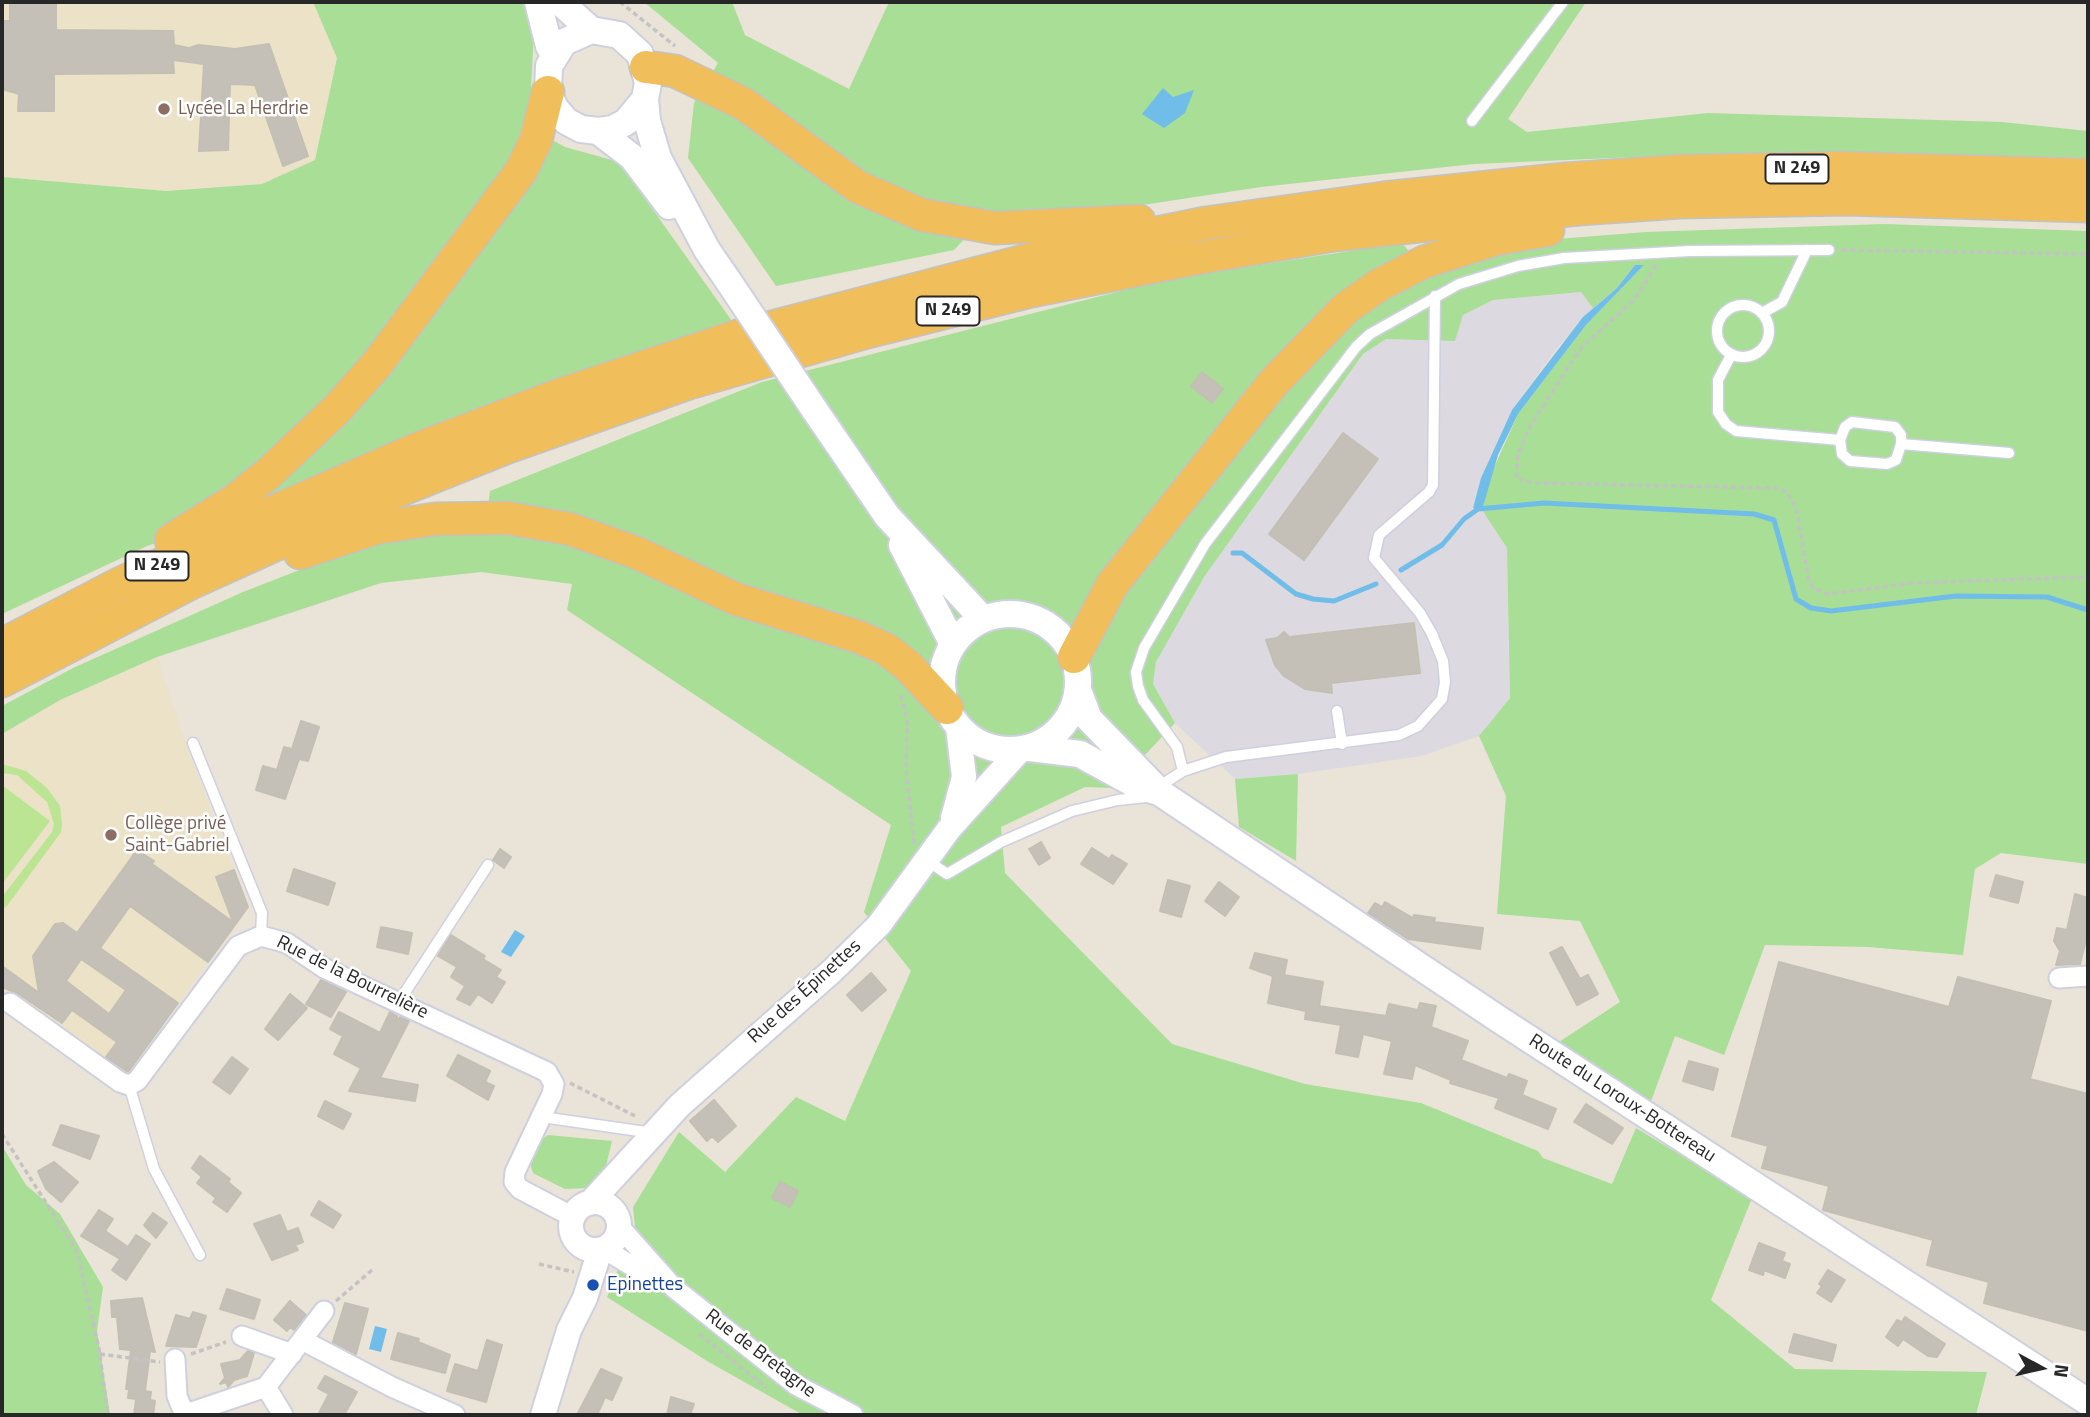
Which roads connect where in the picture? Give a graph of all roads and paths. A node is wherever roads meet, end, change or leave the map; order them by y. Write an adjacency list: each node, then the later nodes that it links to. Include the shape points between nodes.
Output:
1 (538, 2): 6 (main road)
2 (560, 2): 5 (main road)
3 (620, 2): 7 (path, via 684,52)
4 (1563, 2): 10 (lane)
5 (592, 30): 6 (main road, via 577,34); 7 (main road, via 619,35)
6 (554, 54): 8 (main road)
7 (661, 69): 9 (main road, via 648,83); 15 (highway, via 744,104 858,187 922,215 995,228 1178,216)
8 (548, 92): 11 (main road, via 566,121); 31 (highway, via 536,140 522,171 337,409 235,500 64,596)
9 (645, 99): 11 (main road, via 626,122); 16 (main road, via 658,159)
10 (1472, 121)
11 (598, 131): 16 (main road, via 632,157)
12 (2088, 175): 15 (highway, N 249, via 1904,168 1670,172 1397,197)
13 (1741, 200): 14 (highway, N 249); 29 (highway, N 249, via 1578,209 1334,235 1122,272 962,307 727,372 594,416 363,505); 34 (highway, via 1713,215 1587,224 1496,239 1424,262 1379,285 1320,332 1274,382 1111,585)
14 (2088, 206)
15 (1206, 223): 31 (highway, N 249, via 1032,259 859,302 597,382 417,449 303,498)
16 (707, 250): 27 (main road, bridge)
17 (1807, 250): 18 (lane); 19 (lane); 22 (lane, via 1782,302)
18 (1829, 250): 20 (path)
19 (1658, 253): 21 (lane, via 1564,258 1518,266 1482,275); 28 (path, via 1655,271 1635,299 1581,348 1528,430 1518,454 1516,478 1532,483 1786,491 1796,507 1809,581 1827,594 1913,583)
20 (2088, 254)
21 (1436, 296): 41 (lane, via 1433,485 1379,536 1374,558 1420,613 1443,662 1446,682 1442,699 1418,726 1399,735); 43 (lane, via 1356,347 1205,544 1144,648 1136,672 1138,687 1177,747)
22 (1762, 313): 23 (lane, via 1769,329 1764,347 1749,357); 23 (lane, via 1738,305 1724,312 1716,327 1719,344)
23 (1731, 355): 24 (lane, via 1718,380 1718,412 1726,424 1736,431)
24 (1840, 440): 25 (lane, via 1852,422 1886,424 1901,435); 25 (lane, via 1842,454 1850,461 1886,464 1896,460)
25 (1901, 444): 26 (lane)
26 (2009, 453)
27 (887, 516): 30 (main road); 32 (main road)
28 (2084, 578)
29 (193, 582): 35 (highway, via 220,585 376,528 435,519 507,518 605,540 736,598 859,637); 36 (highway, N 249)
30 (983, 619): 32 (main road); 34 (main road, via 1010,613 1040,620 1064,639)
31 (47, 620): 33 (highway, N 249)
32 (953, 644): 39 (main road, via 942,673)
33 (2, 645)
34 (1074, 657): 37 (main road)
35 (908, 666): 39 (highway); 46 (path, via 898,680 906,722 911,828 914,844)
36 (2, 681)
37 (1078, 690): 42 (main road, via 1064,724 1048,739); 44 (main road, Route du Loroux-Bottereau, via 1089,719)
38 (1337, 711): 41 (lane)
39 (953, 718): 42 (main road, via 984,745); 45 (street, Rue des Épinettes, via 964,777)
40 (193, 743): 48 (lane, via 262,914)
41 (1342, 744): 43 (lane, via 1226,757)
42 (1025, 749): 44 (main road, Route du Loroux-Bottereau, via 1080,754); 45 (street, Rue des Épinettes)
43 (1183, 771): 44 (lane)
44 (1158, 792): 46 (lane, via 1072,811 1001,842 947,874); 73 (main road, Route du Loroux-Bottereau)
45 (949, 829): 46 (street, Rue des Épinettes)
46 (928, 861): 56 (street, Rue des Épinettes, via 879,925)
47 (488, 865): 51 (lane)
48 (261, 936): 51 (street, Rue de la Bourrelière, via 287,943 324,968); 54 (street, Rue de la Bourrelière, via 238,946 138,1081)
49 (2088, 976): 50 (street)
50 (2059, 978)
51 (400, 1000): 53 (street, Rue de la Bourrelière, via 547,1072)
52 (10, 1003): 54 (street)
53 (554, 1084): 55 (street); 56 (path, via 565,1081 636,1116)
54 (129, 1085): 61 (lane, via 154,1168)
55 (542, 1117): 56 (lane); 58 (street, via 514,1182 520,1189)
56 (654, 1133): 58 (street, Rue des Épinettes); 59 (street, Rue des Épinettes)
57 (2, 1134): 70 (path, via 77,1251)
58 (581, 1210): 59 (street, via 607,1205); 60 (street, via 572,1236)
59 (618, 1222): 60 (street, via 615,1240); 65 (street, Rue de Bretagne)
60 (595, 1249): 64 (street); 65 (street, Rue de Bretagne)
61 (200, 1255)
62 (539, 1264): 64 (path)
63 (372, 1270): 67 (path)
64 (584, 1275): 66 (path); 78 (street)
65 (671, 1285): 79 (street, Rue de Bretagne, via 796,1385)
66 (635, 1290)
67 (324, 1311): 69 (street)
68 (242, 1336): 69 (street); 71 (path)
69 (297, 1347): 72 (street); 77 (street)
70 (100, 1354): 71 (path); 75 (path)
71 (175, 1362): 74 (street, via 177,1396)
72 (266, 1387): 74 (street); 76 (street)
73 (2088, 1402)
74 (184, 1414)
75 (108, 1415)
76 (283, 1415)
77 (455, 1415)
78 (543, 1415)
79 (853, 1415)

